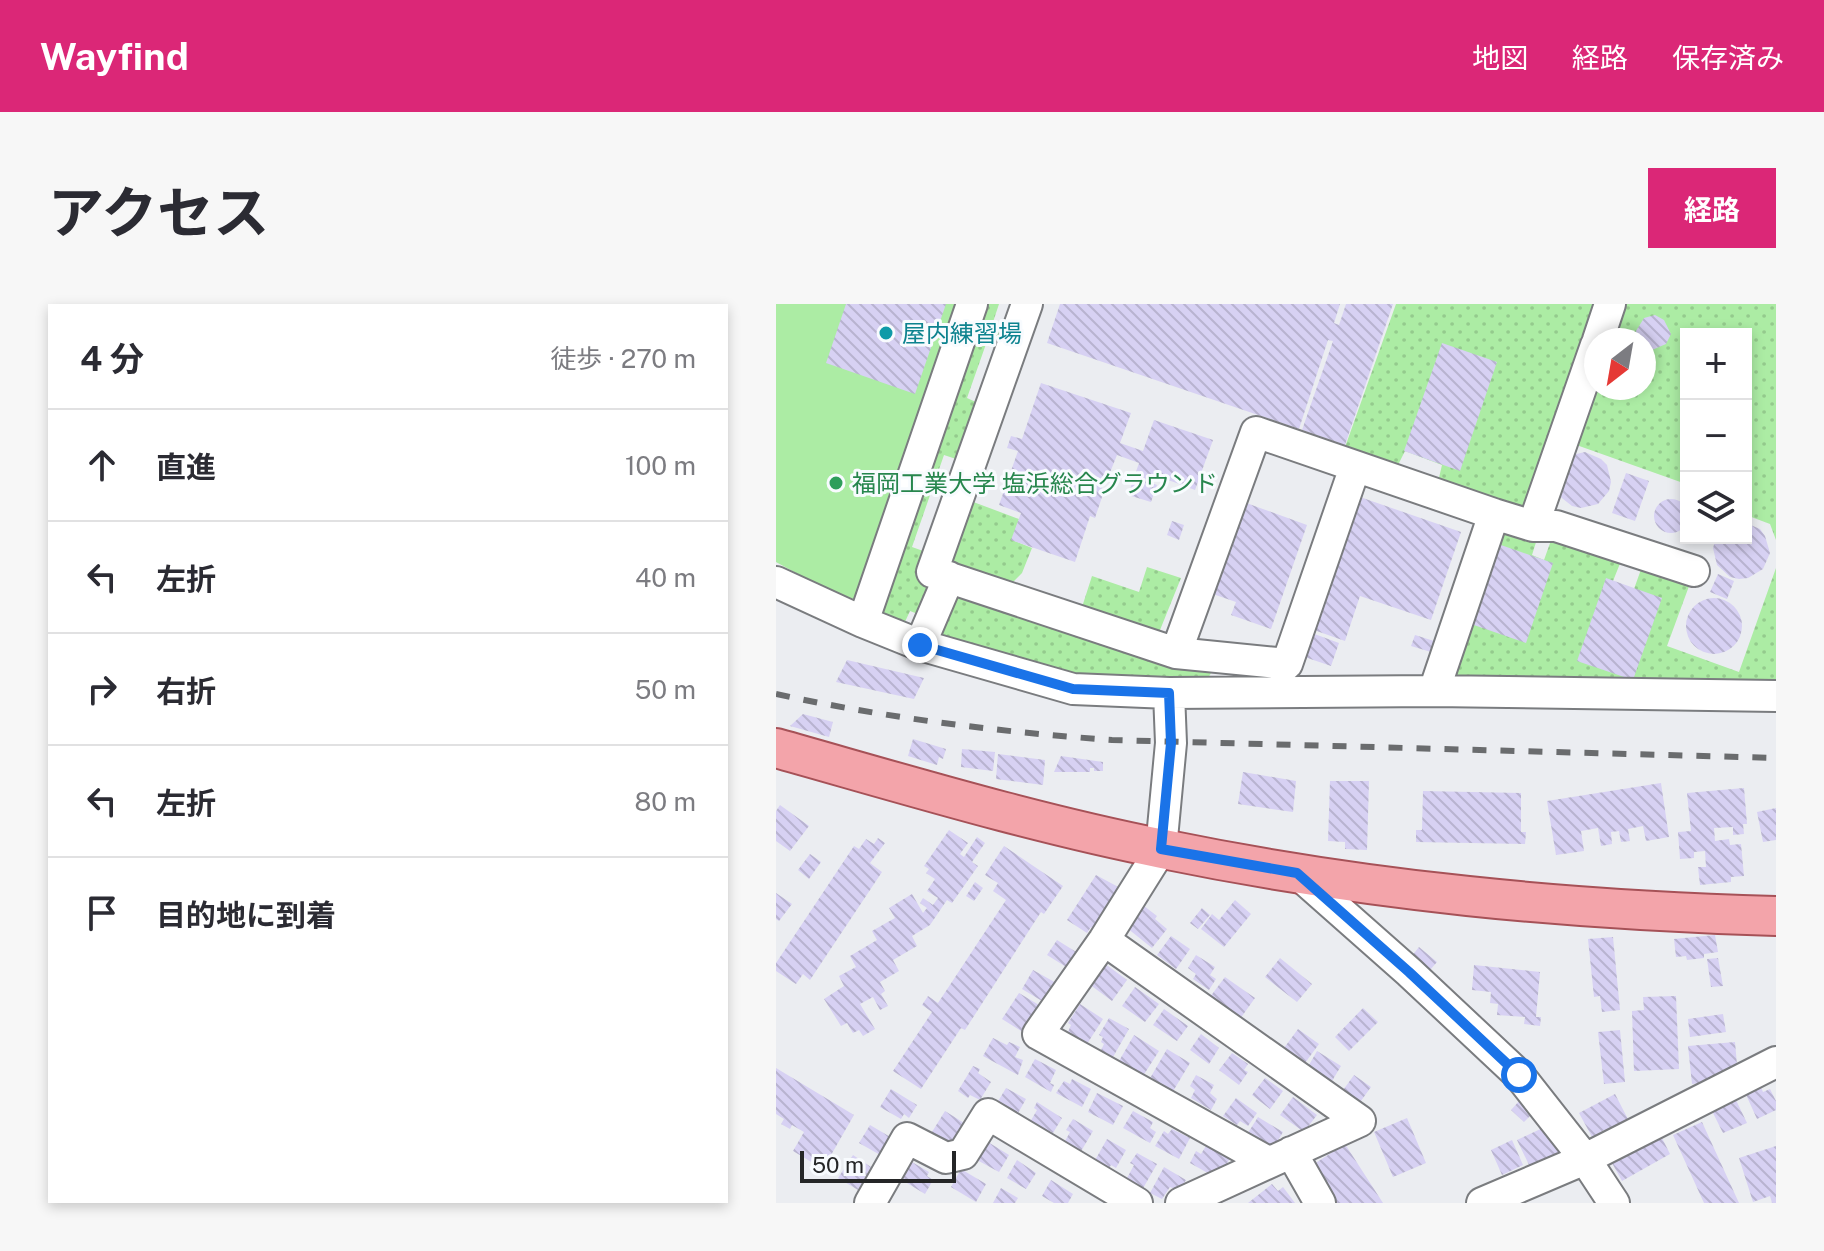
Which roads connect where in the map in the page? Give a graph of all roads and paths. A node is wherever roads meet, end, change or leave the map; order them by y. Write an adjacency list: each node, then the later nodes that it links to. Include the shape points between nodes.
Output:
1 (972, 304): 12 (street)
2 (1027, 304): 10 (street, via 932,572)
3 (1610, 304): 4 (street)
4 (1602, 328)
5 (1584, 379): 8 (street)
6 (1355, 467): 7 (street); 14 (street, via 1287,664); 14 (street, via 1256,432)
7 (1494, 514): 8 (street); 15 (street)
8 (1533, 526): 9 (street, via 1556,526)
9 (1694, 571)
10 (949, 577): 13 (street); 14 (street)
11 (776, 582): 12 (street)
12 (863, 622): 13 (street)
13 (920, 645): 16 (street, via 1073,689)
14 (1176, 653)
15 (1434, 691): 16 (street); 17 (street)
16 (1169, 693): 19 (street, via 1171,743)
17 (1776, 696)
18 (776, 748): 19 (main road)
19 (1161, 849): 20 (main road); 22 (street)
20 (1297, 873): 21 (main road, via 1544,905); 25 (street, via 1519,1075)
21 (1776, 916)
22 (1104, 940): 24 (street, via 1038,1034); 24 (street, via 1360,1121)
23 (1776, 1062): 25 (street)
24 (1280, 1157): 28 (street); 29 (street)
25 (1585, 1159): 30 (street); 31 (street)
26 (870, 1203): 27 (street, via 907,1138 946,1158 963,1154 988,1114)
27 (1137, 1203)
28 (1181, 1203)
29 (1320, 1203)
30 (1482, 1203)
31 (1614, 1203)

